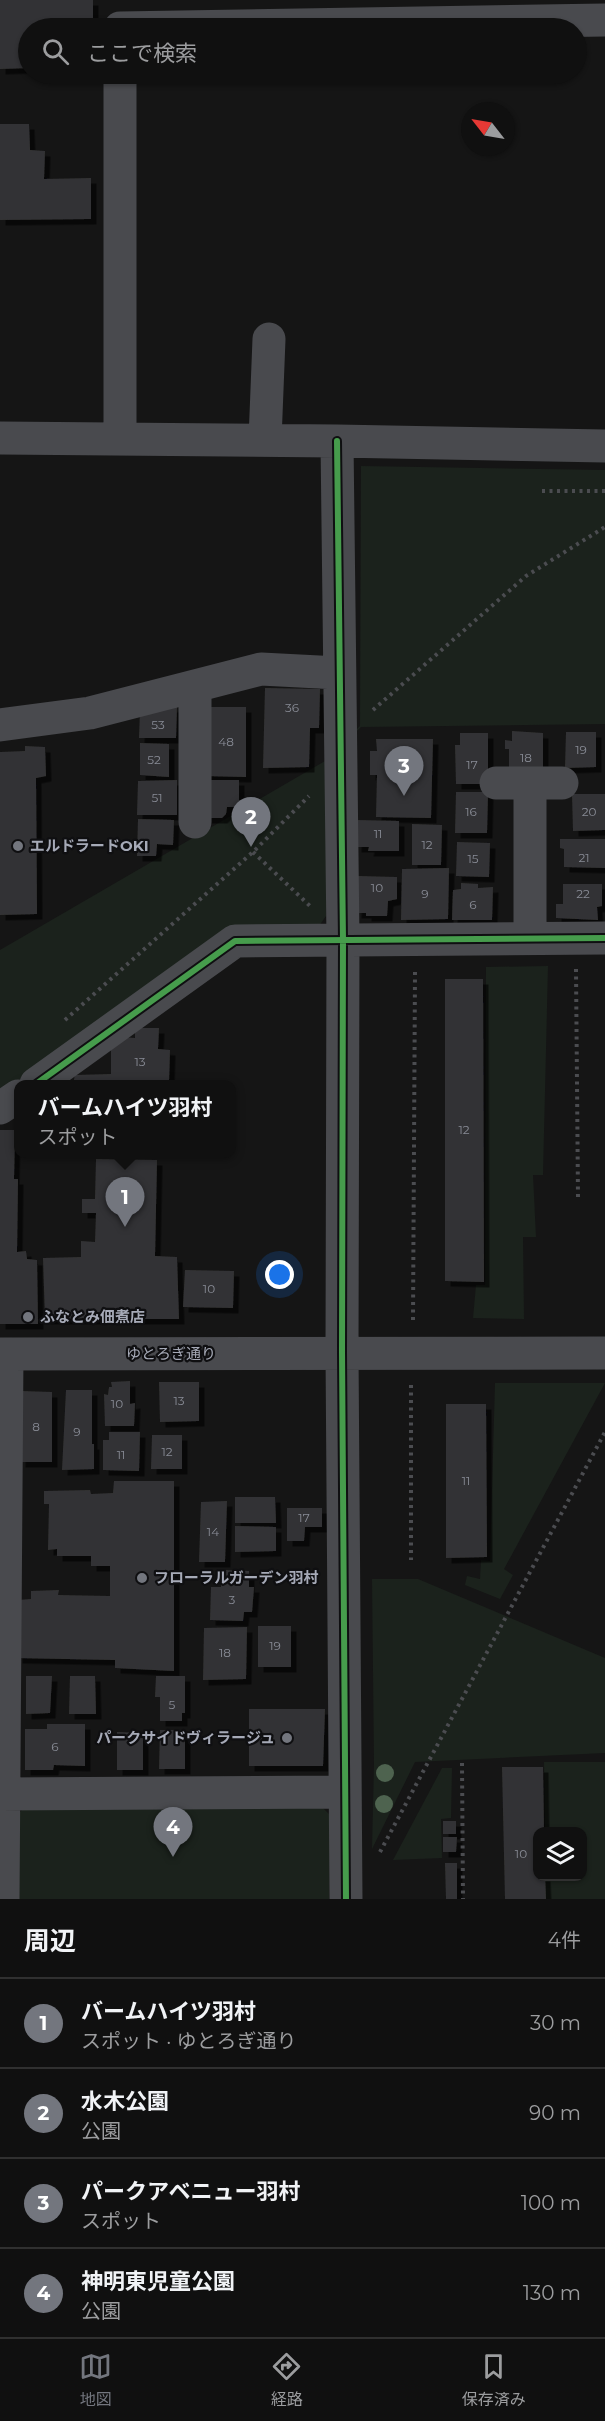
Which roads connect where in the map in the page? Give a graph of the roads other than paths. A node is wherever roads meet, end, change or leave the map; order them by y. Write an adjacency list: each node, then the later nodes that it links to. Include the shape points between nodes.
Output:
1 (119, 0): 2 (street)
2 (120, 18)
3 (587, 20): 4 (street)
4 (605, 20)
5 (120, 84): 8 (street)
6 (269, 339): 9 (street)
7 (0, 438): 8 (street)
8 (120, 439): 9 (street)
9 (265, 440): 10 (street)
10 (337, 441): 11 (street); 12 (street)
11 (605, 446)
12 (338, 673): 13 (street, via 261,669); 21 (street)
13 (195, 686): 14 (street, via 90,713); 18 (street)
14 (0, 725)
15 (496, 783): 16 (street)
16 (530, 783): 17 (street); 19 (street)
17 (562, 783)
18 (195, 822)
19 (530, 938): 20 (street); 21 (street)
20 (605, 938)
21 (343, 939): 22 (street, via 235,941); 25 (street)
22 (42, 1080)
23 (14, 1099): 24 (street)
24 (0, 1108)
25 (342, 1352): 26 (street, ゆとろぎ通り); 27 (street, ゆとろぎ通り); 28 (street)
26 (605, 1353)
27 (4, 1354): 29 (street)
28 (344, 1792): 29 (street); 31 (street)
29 (2, 1794): 30 (street)
30 (3, 1899)
31 (346, 1899)

